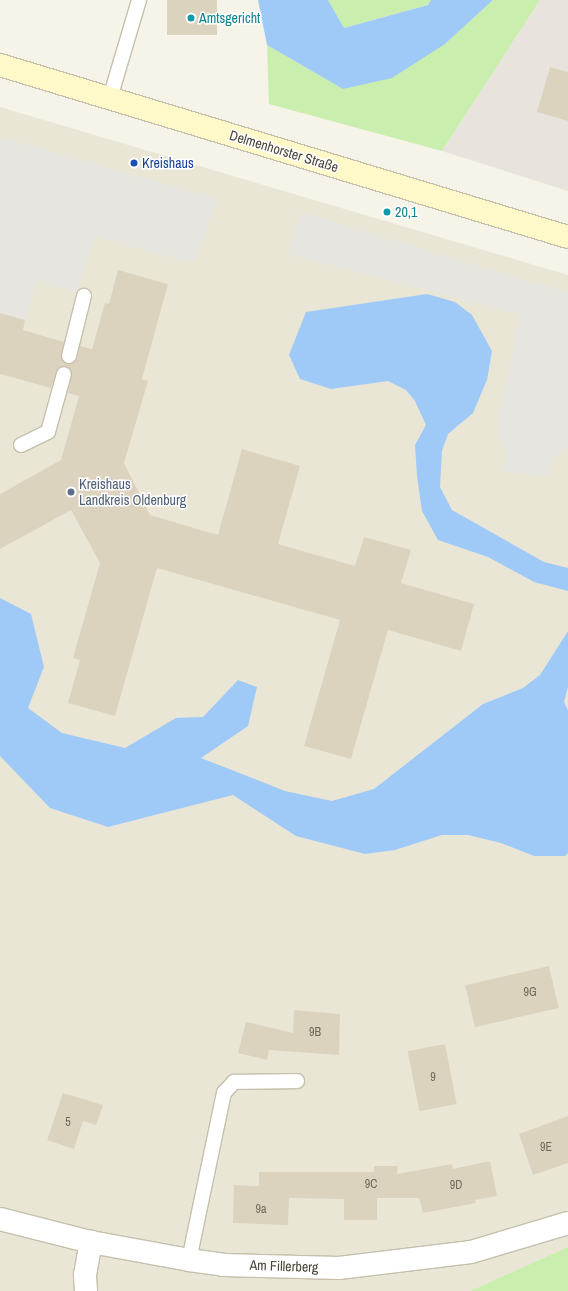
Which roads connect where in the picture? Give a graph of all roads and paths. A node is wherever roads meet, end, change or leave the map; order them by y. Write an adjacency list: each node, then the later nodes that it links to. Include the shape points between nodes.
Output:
1 (140, 0): 3 (lane)
2 (0, 65): 3 (main road, Delmenhorster Straße)
3 (110, 98): 4 (main road, Delmenhorster Straße)
4 (568, 237)
5 (84, 296): 6 (lane)
6 (69, 356)
7 (64, 374): 8 (lane, via 48,432)
8 (21, 445)
9 (297, 1081): 13 (lane, via 234,1082 224,1093)
10 (0, 1219): 12 (street, Am Fillerberg)
11 (568, 1223): 13 (street, Am Fillerberg, via 471,1252 340,1268 223,1264)
12 (91, 1242): 13 (street, Am Fillerberg); 14 (street, via 85,1275)
13 (189, 1260)
14 (86, 1291)

